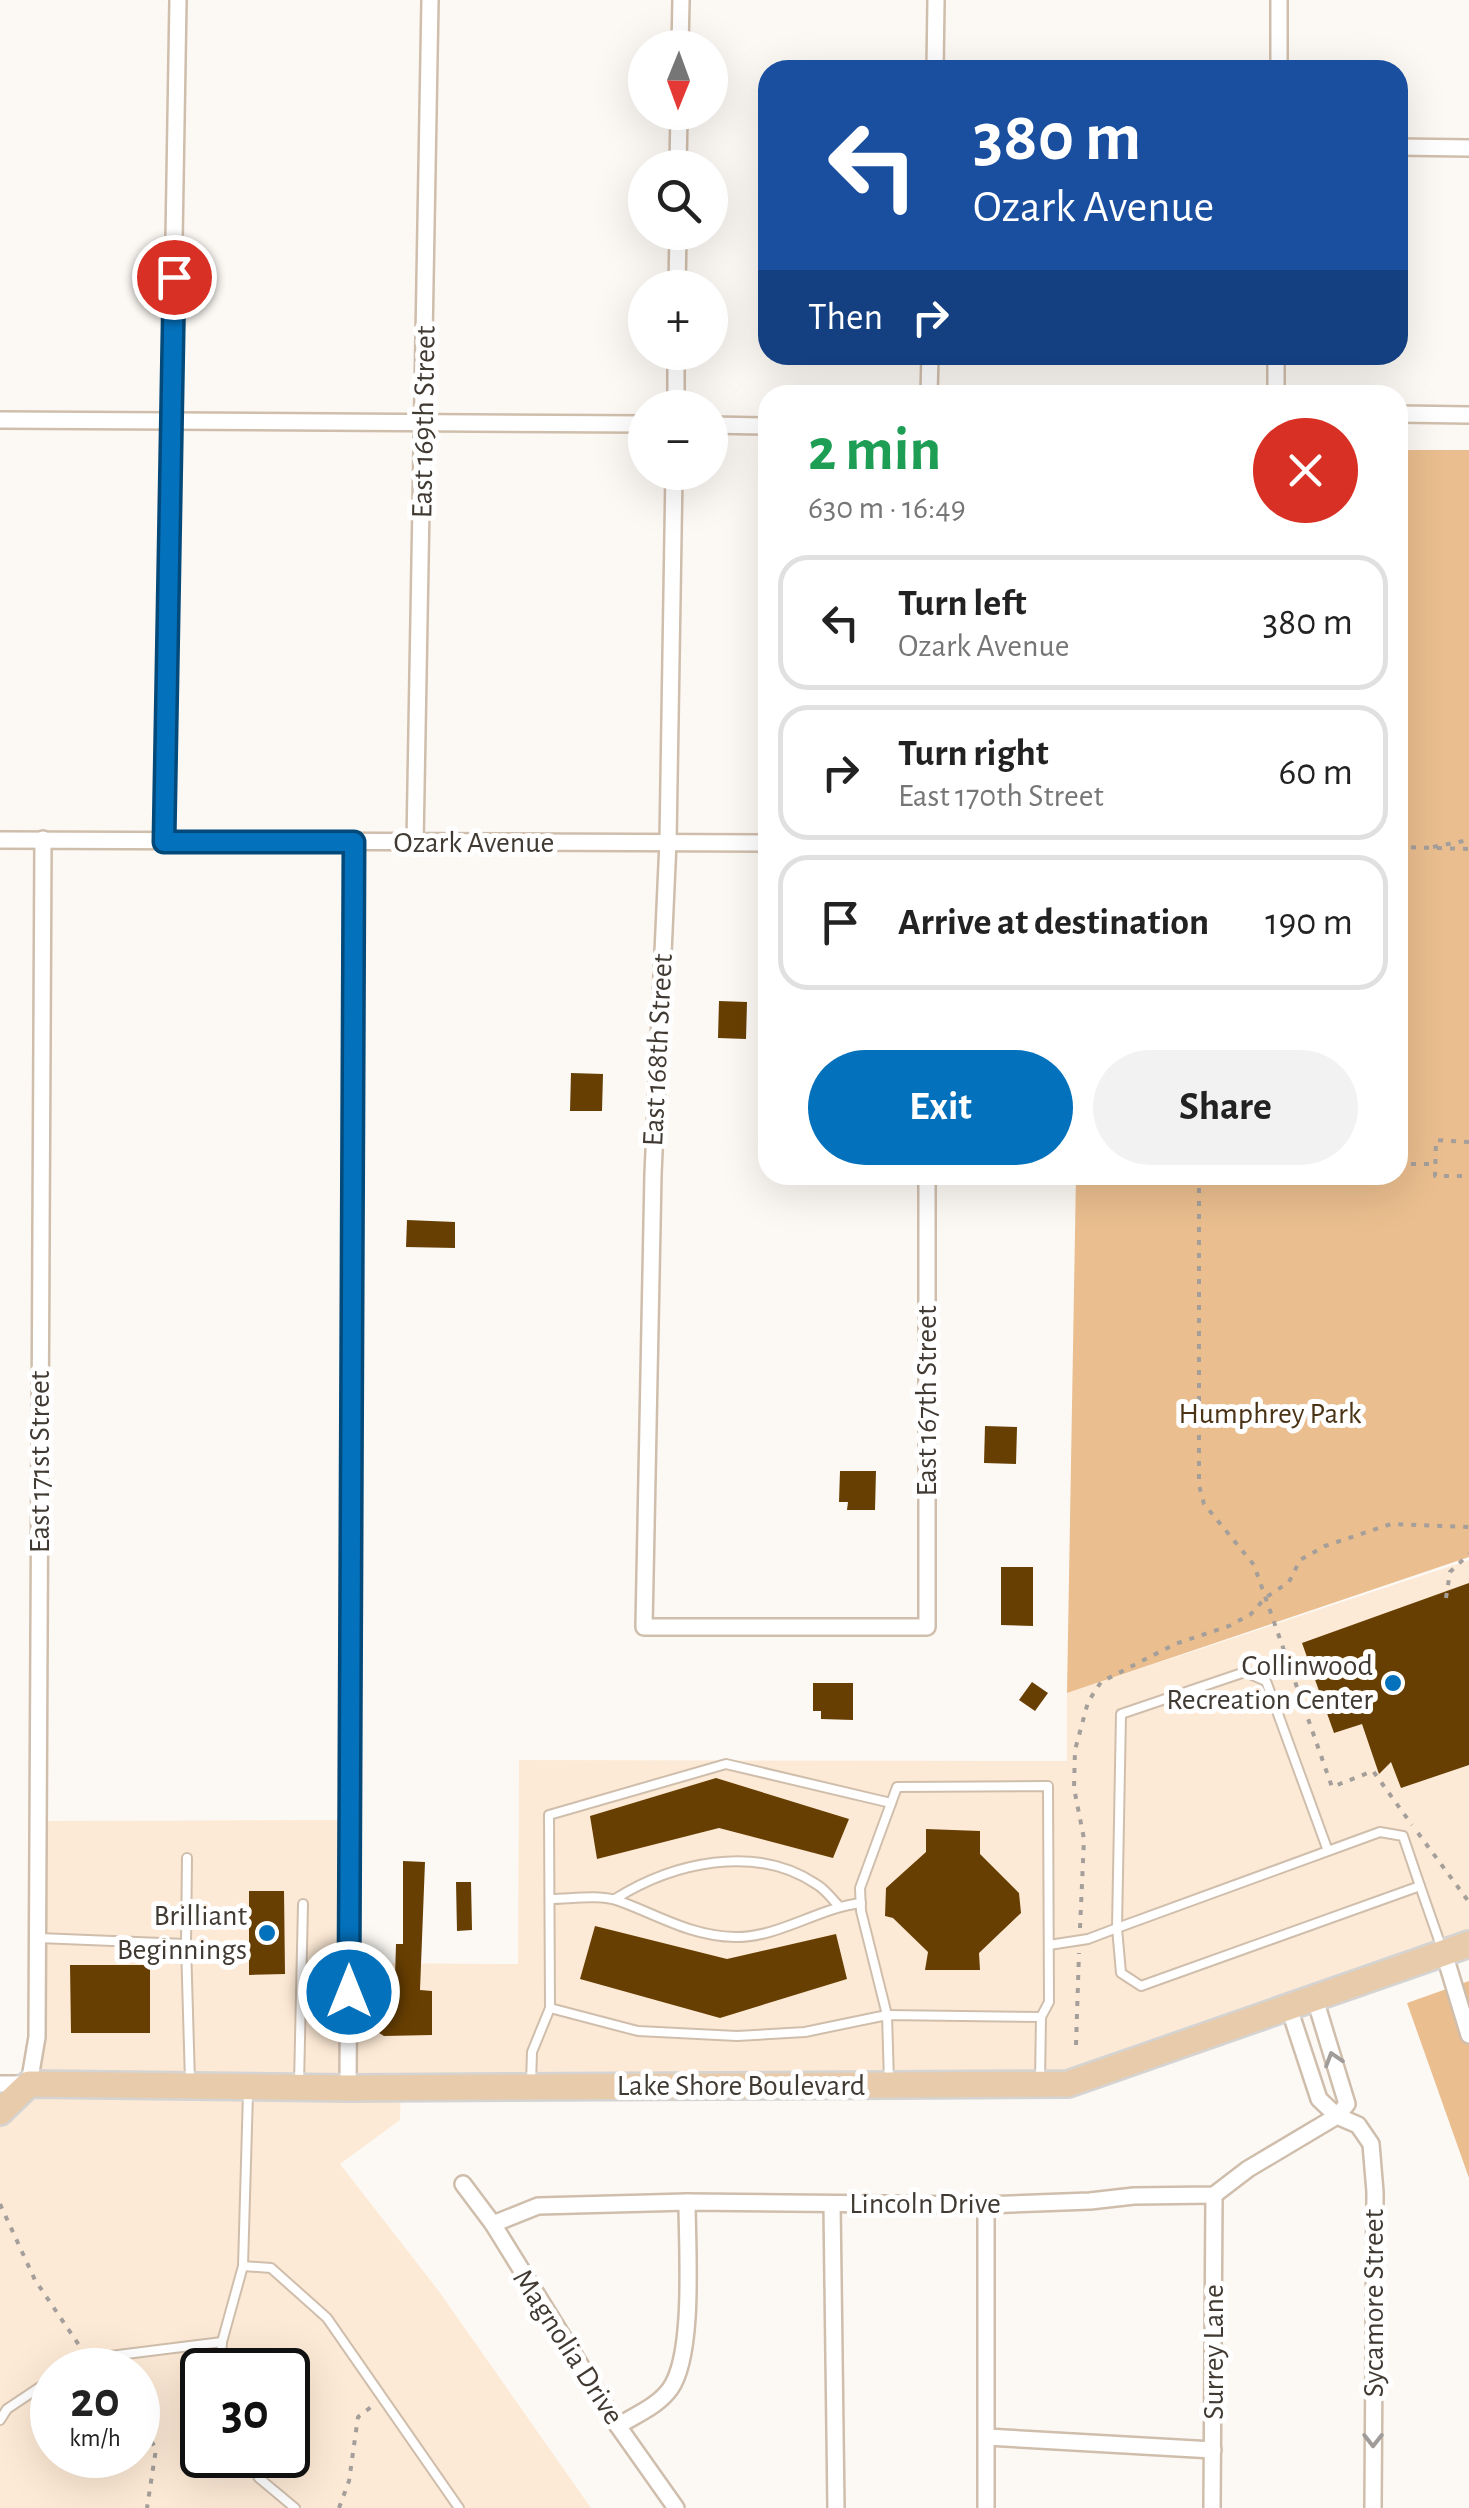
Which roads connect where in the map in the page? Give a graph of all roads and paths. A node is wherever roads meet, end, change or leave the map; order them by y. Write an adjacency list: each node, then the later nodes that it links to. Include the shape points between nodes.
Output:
1 (178, 0): 14 (street)
2 (430, 0): 15 (street, East 169th Street)
3 (680, 0): 6 (street)
4 (936, 0): 7 (street)
5 (1279, 0): 8 (street)
6 (680, 30)
7 (934, 60)
8 (1279, 60)
9 (1408, 147): 10 (street)
10 (1469, 148)
11 (1408, 414): 12 (street)
12 (1469, 415)
13 (0, 420): 14 (street)
14 (172, 421): 15 (street); 23 (street)
15 (424, 423): 16 (street); 26 (street, East 169th Street)
16 (628, 424)
17 (728, 425): 18 (street)
18 (758, 426)
19 (674, 490): 25 (street, East 168th Street)
20 (43, 839): 21 (street, Ozark Avenue); 23 (street, Ozark Avenue); 53 (street, East 171st Street)
21 (0, 840)
22 (1469, 840): 29 (path)
23 (164, 842): 24 (street, Ozark Avenue)
24 (354, 842): 26 (street, Ozark Avenue); 74 (street)
25 (668, 842): 26 (street, Ozark Avenue); 27 (street, Ozark Avenue); 41 (street, East 168th Street, via 644,1628)
26 (414, 843)
27 (758, 843)
28 (1408, 848): 29 (path)
29 (1423, 848): 30 (path)
30 (1469, 849)
31 (1469, 1142): 33 (path, via 1436,1140)
32 (1408, 1164): 33 (path)
33 (1435, 1164): 34 (path, via 1435,1176)
34 (1469, 1176)
35 (928, 1185): 41 (street, East 167th Street)
36 (1200, 1185): 39 (path, via 1199,1485 1204,1504 1247,1553)
37 (1469, 1527): 39 (path, via 1391,1524 1354,1535 1300,1560 1289,1582)
38 (1469, 1554): 40 (path, via 1450,1572)
39 (1265, 1598): 42 (path); 54 (path, via 1228,1626 1101,1682 1088,1702 1074,1750 1084,1840)
40 (1446, 1598)
41 (926, 1627)
42 (1332, 1787)
43 (892, 1802): 47 (lane, via 726,1764 550,1814); 49 (lane, via 860,1888); 57 (lane, via 897,1788 1048,1786)
44 (1328, 1851): 46 (lane, via 1380,1832 1403,1836); 52 (lane); 52 (lane, via 1266,1681 1244,1672 1122,1714)
45 (187, 1858): 55 (lane)
46 (1420, 1886): 52 (lane, via 1141,1986 1121,1972); 58 (lane)
47 (550, 1898): 48 (lane); 60 (lane)
48 (615, 1900): 51 (lane, via 672,1926 736,1938); 51 (lane, via 643,1881 717,1860 745,1860 816,1884)
49 (861, 1903): 51 (lane); 62 (lane)
50 (302, 1904): 73 (lane)
51 (839, 1906)
52 (1118, 1928): 54 (lane)
53 (38, 1938): 55 (lane); 67 (street, East 171st Street, via 37,2037)
54 (1080, 1940): 57 (lane); 65 (path)
55 (186, 1944): 70 (lane)
56 (1469, 1944): 58 (main road, Lake Shore Boulevard)
57 (1049, 1945): 63 (lane, via 1049,2002)
58 (1444, 1953): 59 (main road, Lake Shore Boulevard); 64 (street)
59 (1315, 1999): 61 (main road, Lake Shore Boulevard); 76 (street, one-way to 59, via 1347,2104)
60 (550, 2008): 62 (lane, via 638,2031 737,2036 805,2032); 71 (lane, via 532,2052)
61 (1289, 2008): 68 (main road, Lake Shore Boulevard, via 1068,2084); 76 (street, Sycamore Street, via 1318,2099)
62 (887, 2014): 63 (lane); 69 (lane)
63 (1041, 2017): 68 (lane)
64 (1469, 2034)
65 (1076, 2045)
66 (0, 2084): 67 (street)
67 (29, 2084): 70 (main road, Lake Shore Boulevard); 75 (main road)
68 (1040, 2084): 69 (main road, Lake Shore Boulevard)
69 (889, 2085): 71 (main road, Lake Shore Boulevard)
70 (190, 2087): 72 (main road, Lake Shore Boulevard)
71 (530, 2087): 74 (main road, Lake Shore Boulevard)
72 (248, 2088): 73 (main road, Lake Shore Boulevard); 84 (lane)
73 (299, 2088): 74 (main road, Lake Shore Boulevard)
74 (348, 2088)
75 (0, 2112)
76 (1337, 2116): 78 (street); 105 (street, Sycamore Street, one-way to 105, via 1358,2125 1371,2144)
77 (463, 2184): 83 (street, Magnolia Drive)
78 (1214, 2195): 82 (street, Lincoln Drive); 94 (street, Surrey Lane)
79 (688, 2202): 81 (street, Lincoln Drive); 83 (street, Lincoln Drive, via 538,2206); 92 (street, via 679,2369 660,2400)
80 (0, 2204): 86 (path, via 35,2280)
81 (832, 2204): 82 (street, Lincoln Drive); 102 (street)
82 (986, 2205): 93 (street)
83 (493, 2224): 92 (street, Magnolia Drive)
84 (243, 2266): 85 (lane); 90 (lane, via 271,2268 327,2318)
85 (222, 2342): 87 (lane); 88 (lane)
86 (81, 2348)
87 (222, 2348)
88 (160, 2350)
89 (30, 2393): 91 (lane)
90 (383, 2399): 99 (path, via 358,2417); 100 (lane)
91 (0, 2420)
92 (618, 2426): 101 (street, Magnolia Drive)
93 (987, 2437): 94 (street); 103 (street)
94 (1214, 2450): 104 (street, Surrey Lane)
95 (152, 2478): 97 (path)
96 (259, 2478): 98 (lane)
97 (148, 2508)
98 (295, 2508)
99 (339, 2508)
100 (459, 2508)
101 (676, 2508)
102 (836, 2508)
103 (986, 2508)
104 (1212, 2508)
105 (1373, 2508)

